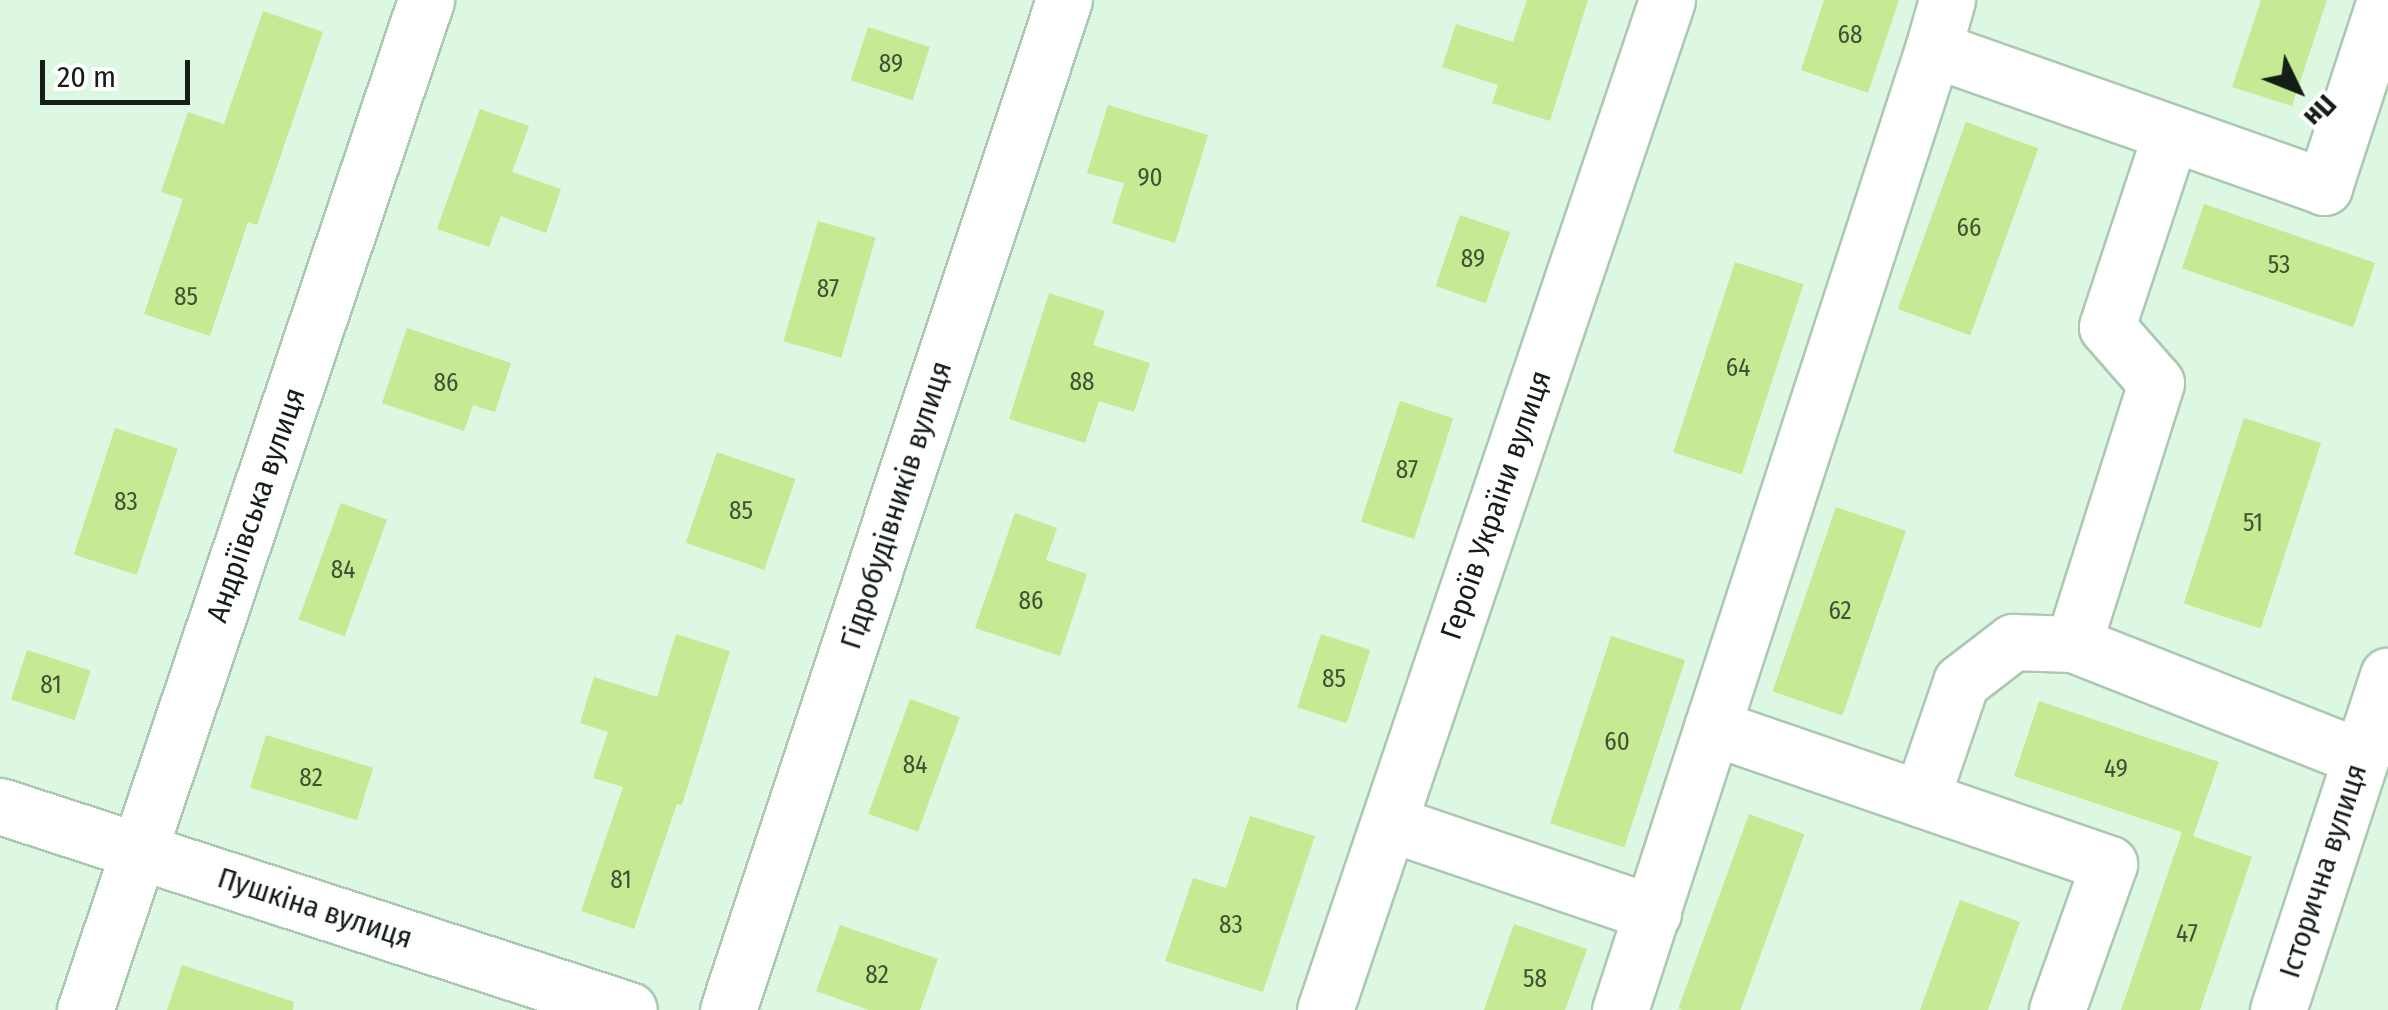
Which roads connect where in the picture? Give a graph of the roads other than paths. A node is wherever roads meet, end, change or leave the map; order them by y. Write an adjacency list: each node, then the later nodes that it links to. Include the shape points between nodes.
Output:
1 (426, 0): 14 (street, Андріївська вулиця)
2 (1064, 0): 18 (street, Гідробудівників вулиця)
3 (1667, 0): 13 (street, Героїв України вулиця)
4 (2384, 0): 6 (street, via 2324,187)
5 (1940, 24): 6 (street); 9 (street)
6 (2171, 133): 7 (street, via 2107,327 2156,383)
7 (2074, 644): 10 (street); 11 (street, via 2013,642 1961,682)
8 (2388, 676): 10 (street, Історична вулиця)
9 (1712, 727): 11 (street); 15 (street)
10 (2360, 757): 22 (street, Історична вулиця)
11 (1921, 799): 21 (street, via 2109,864)
12 (0, 806): 14 (street, Пушкіна вулиця)
13 (1389, 823): 15 (street); 19 (street, Героїв України вулиця)
14 (140, 851): 16 (street, Андріївська вулиця); 17 (street, Пушкіна вулиця)
15 (1652, 913): 20 (street)
16 (85, 1010)
17 (629, 1010)
18 (728, 1010)
19 (1325, 1010)
20 (1620, 1010)
21 (2057, 1010)
22 (2278, 1010)

